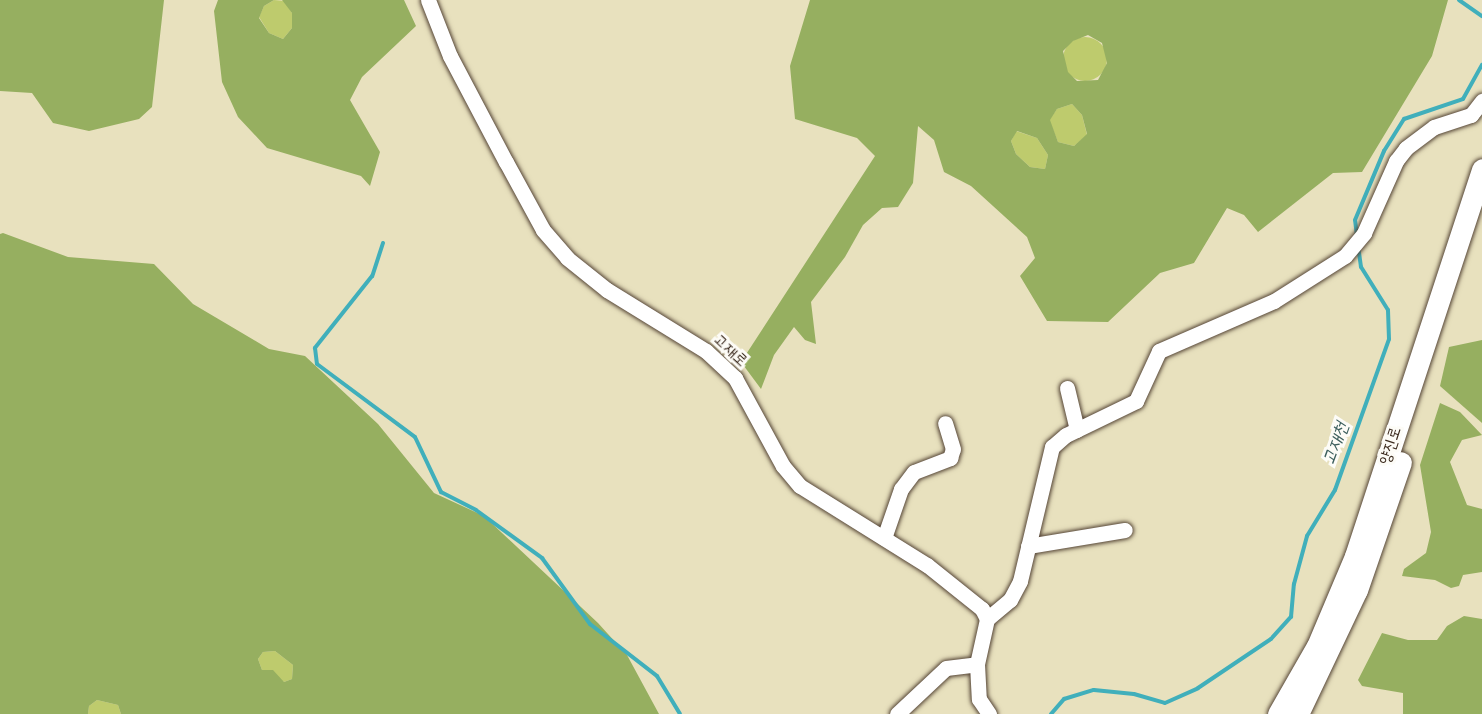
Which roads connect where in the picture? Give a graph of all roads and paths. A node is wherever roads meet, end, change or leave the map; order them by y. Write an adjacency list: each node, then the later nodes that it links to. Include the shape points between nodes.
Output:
1 (428, 0): 9 (street, 고재로, via 450,56 549,237 567,258 607,290 706,351 735,378 783,466 800,486)
2 (1482, 102): 7 (street, via 1471,115 1434,127 1406,148 1355,244 1274,301 1159,351 1136,401)
3 (1482, 169): 15 (main road, 양진로, via 1356,556 1317,646)
4 (1482, 210): 16 (main road, 양진로, via 1357,590)
5 (1067, 388): 7 (street)
6 (945, 423): 9 (street, via 953,449 950,458 914,472 902,489)
7 (1077, 430): 10 (street, via 1056,443 1049,454)
8 (1125, 530): 10 (street)
9 (884, 538): 11 (street, 고재로, via 960,588)
10 (1028, 546): 11 (street, via 1015,594)
11 (987, 619): 12 (street)
12 (977, 664): 13 (street, via 946,668); 14 (street, via 979,699)
13 (897, 714)
14 (989, 714)
15 (1278, 714)
16 (1298, 714)

